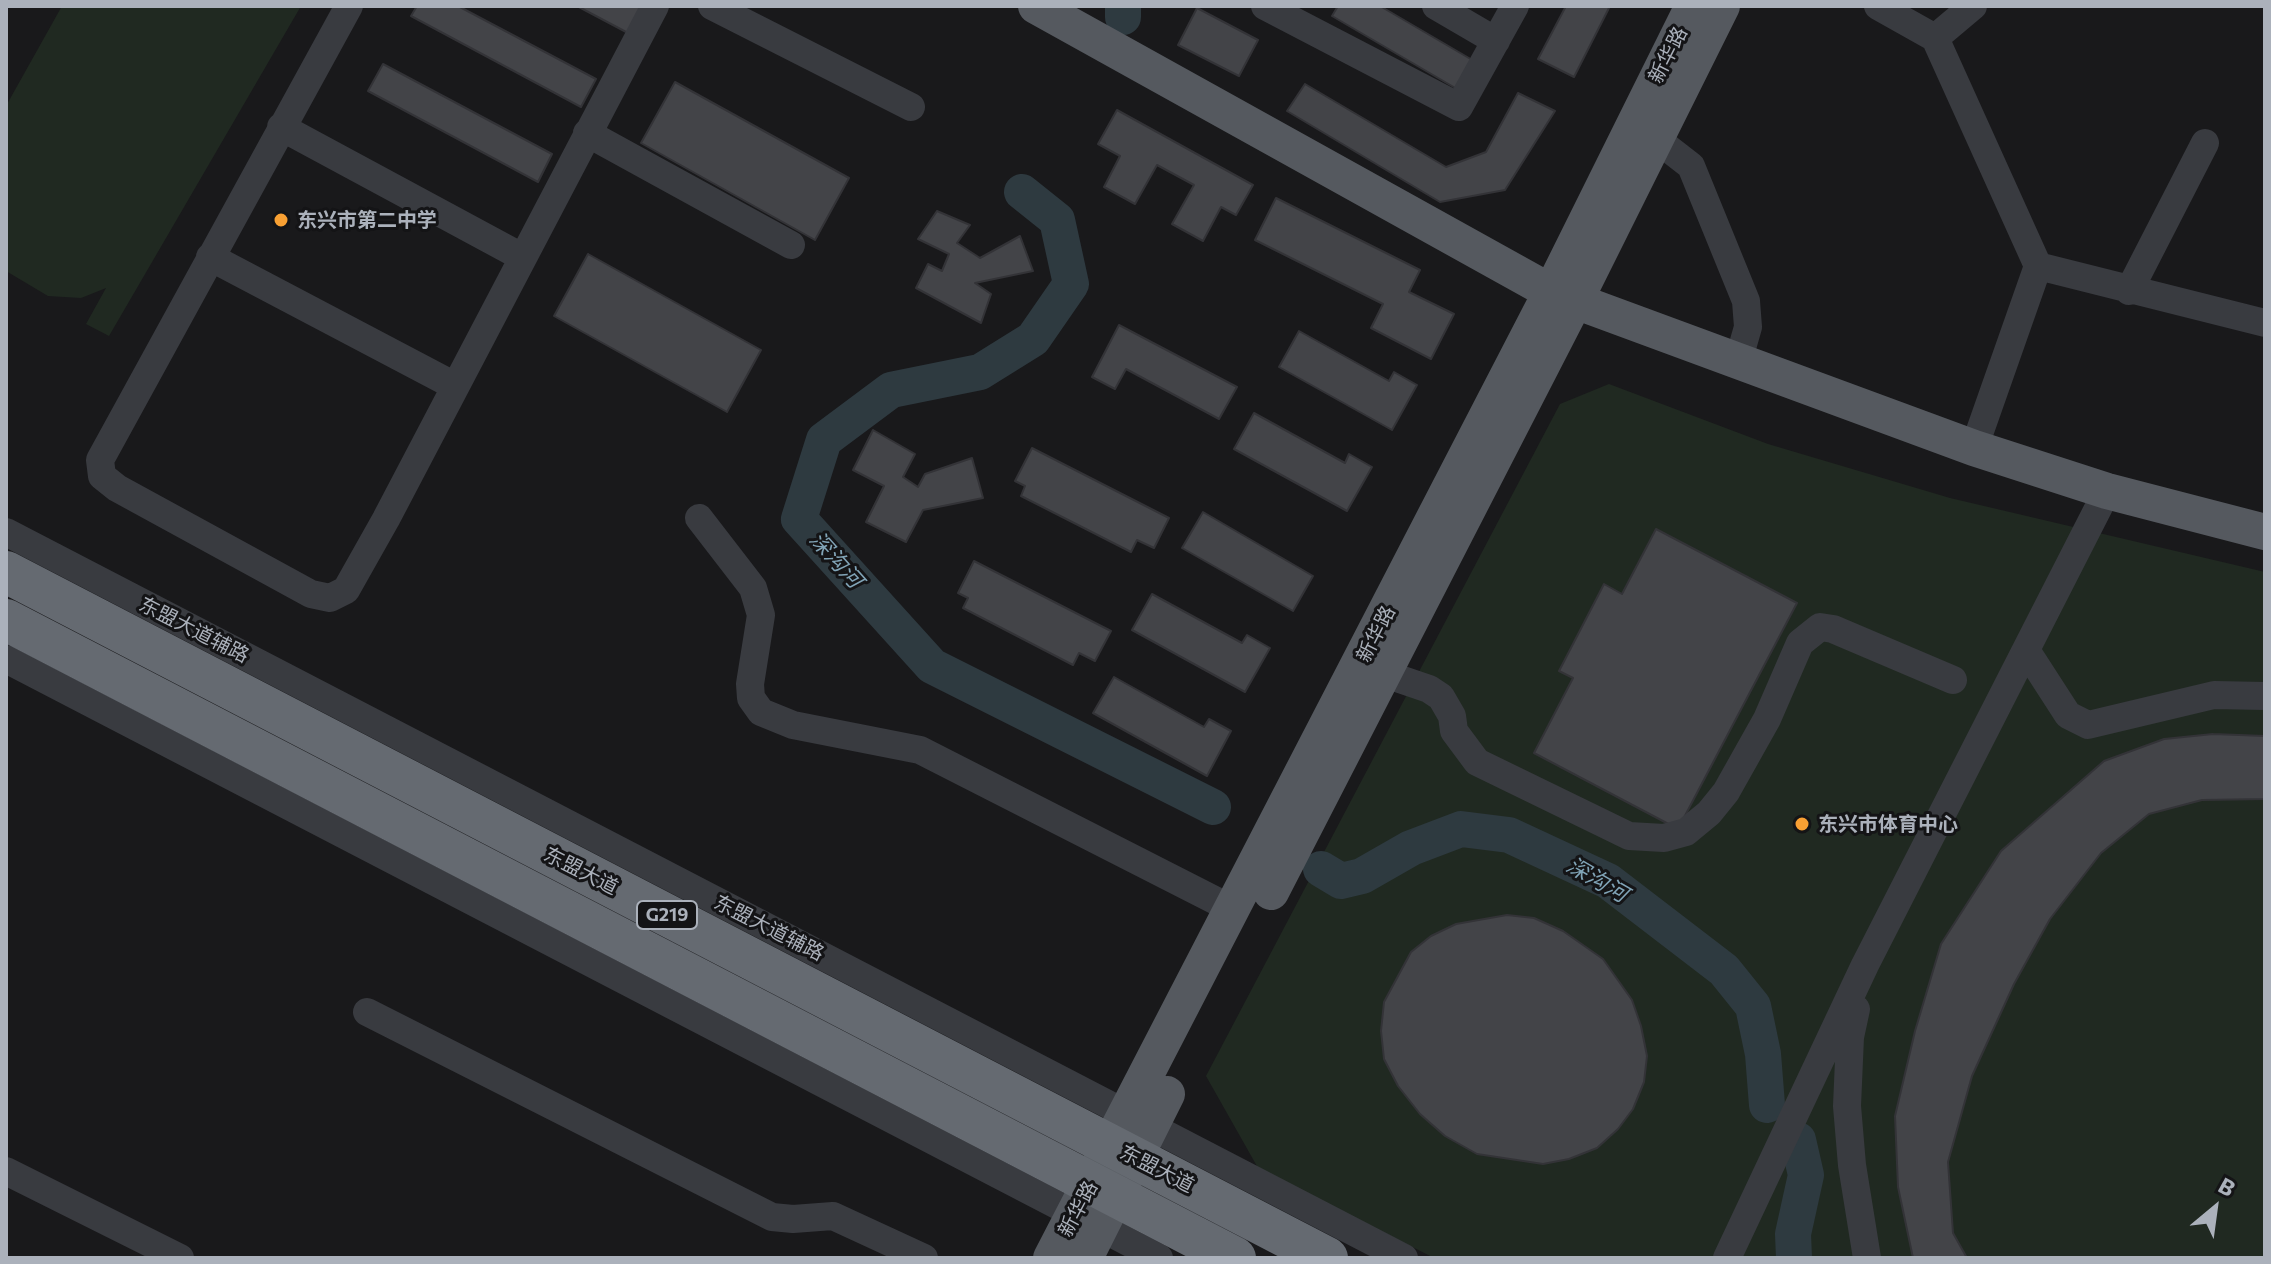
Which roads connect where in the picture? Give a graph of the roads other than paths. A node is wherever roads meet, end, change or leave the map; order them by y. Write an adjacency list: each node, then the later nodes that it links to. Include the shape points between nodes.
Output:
1 (349, 6): 16 (street)
2 (655, 6): 17 (street)
3 (712, 6): 15 (street)
4 (1036, 6): 25 (main road)
5 (1265, 6): 12 (street)
6 (1436, 6): 14 (street)
7 (1515, 6): 14 (street)
8 (1693, 6): 25 (main road, 新华路)
9 (1722, 6): 18 (main road, 新华路)
10 (1878, 6): 13 (street)
11 (1973, 6): 13 (street)
12 (1299, 14): 14 (street, via 1459,107)
13 (1935, 38): 23 (street)
14 (1496, 41)
15 (911, 107)
16 (281, 127): 21 (street); 22 (street)
17 (587, 133): 20 (street); 22 (street)
18 (1655, 138): 25 (main road, 新华路); 27 (street, via 1691,166 1746,301 1748,327)
19 (2205, 143): 24 (street)
20 (791, 245)
21 (210, 257): 28 (street); 28 (street, via 100,460 102,476 311,594 330,598 346,590)
22 (522, 257): 28 (street)
23 (2038, 266): 24 (street); 29 (street)
24 (2129, 291): 26 (street)
25 (1563, 296): 27 (main road); 38 (main road, 新华路); 41 (main road, 新华路)
26 (2265, 323)
27 (1738, 362): 29 (main road)
28 (453, 385)
29 (1974, 448): 30 (main road)
30 (2107, 491): 33 (main road); 36 (street)
31 (699, 518): 41 (street, via 753,588 761,615 750,684 751,698 761,712 793,725 920,750)
32 (6, 532): 44 (street, 东盟大道辅路)
33 (2265, 532)
34 (6, 572): 44 (highway, 东盟大道 / G219)
35 (6, 620): 46 (highway, 东盟大道 / G219)
36 (2026, 650): 40 (street, via 2068,715 2088,725 2214,695); 42 (street)
37 (6, 659): 46 (street)
38 (1385, 674): 39 (street, via 1441,697 1454,731 1477,762 1629,836 1664,838 1686,832 1726,792 1767,719 1800,643 1820,627); 44 (main road, 新华路)
39 (1953, 680)
40 (2265, 696)
41 (1234, 910): 44 (main road, 新华路)
42 (1865, 965): 54 (street); 55 (street, via 1850,1037 1847,1106)
43 (367, 1012): 48 (street, via 772,1217 833,1216)
44 (1131, 1136): 46 (main road, 新华路); 52 (highway, 东盟大道 / G219); 53 (street, 东盟大道辅路)
45 (6, 1171): 47 (street)
46 (1093, 1216): 49 (main road, 新华路); 50 (street); 51 (highway, 东盟大道 / G219)
47 (180, 1258)
48 (924, 1258)
49 (1051, 1258)
50 (1159, 1258)
51 (1235, 1258)
52 (1327, 1258)
53 (1404, 1258)
54 (1727, 1258)
55 (1867, 1258)

